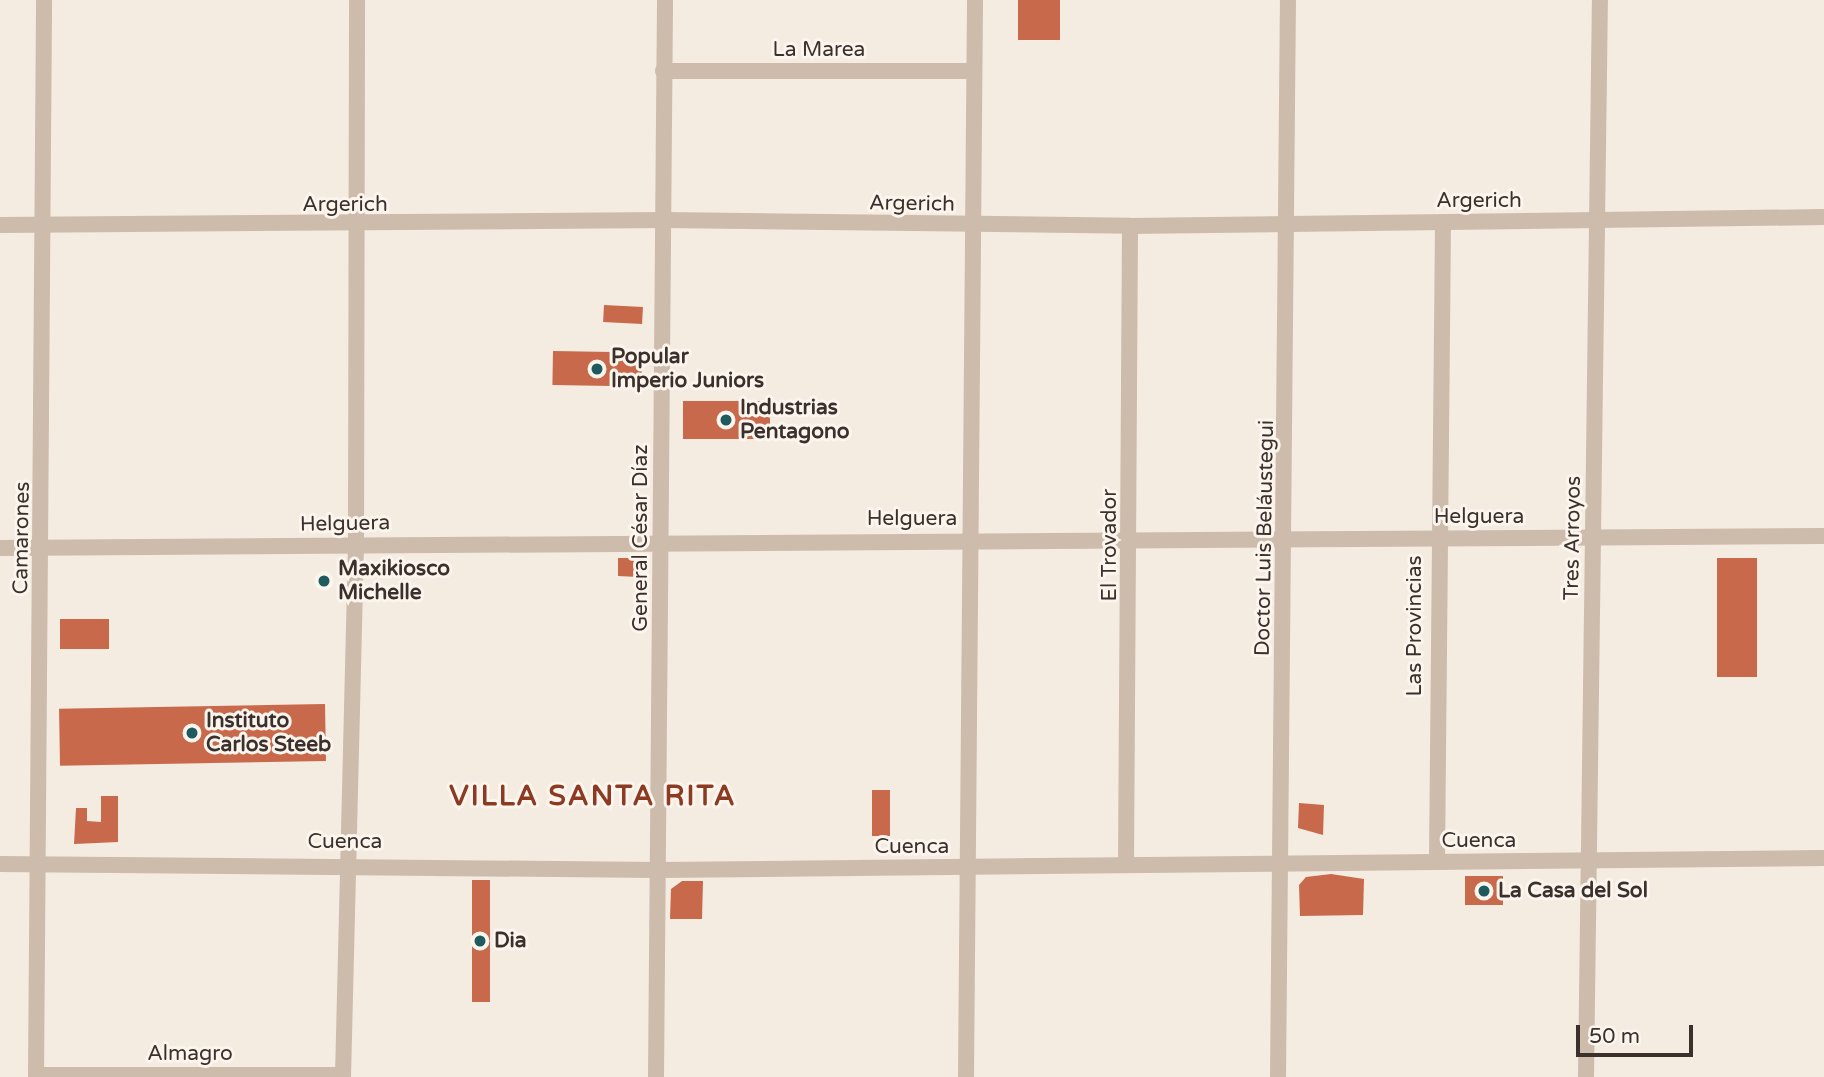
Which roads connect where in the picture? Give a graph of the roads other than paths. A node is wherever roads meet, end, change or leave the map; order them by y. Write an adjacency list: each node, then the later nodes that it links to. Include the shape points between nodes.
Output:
1 (44, 0): 15 (street, Camarones)
2 (357, 0): 18 (street)
3 (665, 0): 7 (street, General César Díaz)
4 (975, 0): 8 (street)
5 (1288, 0): 11 (street, Doctor Luis Beláustegui)
6 (1600, 0): 13 (street, Tres Arroyos)
7 (663, 71): 8 (street, La Marea); 10 (street, General César Díaz)
8 (974, 71): 16 (street)
9 (1824, 217): 13 (street, Argerich)
10 (664, 220): 16 (street, Argerich); 18 (street, Argerich); 25 (street, General César Díaz)
11 (1288, 221): 12 (street, Argerich); 17 (street, Argerich); 21 (street, Doctor Luis Beláustegui)
12 (1443, 222): 13 (street, Argerich); 22 (street, Las Provincias)
13 (1597, 223): 20 (street, Tres Arroyos)
14 (0, 225): 15 (street, Argerich)
15 (46, 225): 18 (street, Argerich); 27 (street, Camarones)
16 (974, 226): 17 (street, Argerich); 24 (street)
17 (1130, 226): 23 (street, El Trovador)
18 (355, 227): 26 (street)
19 (1824, 536): 20 (street, Helguera)
20 (1595, 537): 22 (street, Helguera); 32 (street, Tres Arroyos)
21 (1287, 538): 22 (street, Helguera); 23 (street, Helguera); 36 (street, Doctor Luis Beláustegui)
22 (1436, 538): 30 (street, Las Provincias)
23 (1132, 539): 24 (street, Helguera); 35 (street, El Trovador)
24 (975, 540): 25 (street, Helguera); 37 (street)
25 (662, 541): 26 (street, Helguera); 38 (street, General César Díaz)
26 (356, 545): 27 (street, Helguera); 31 (street)
27 (43, 547): 28 (street, Helguera); 33 (street, Camarones)
28 (0, 548)
29 (1824, 858): 32 (street, Cuenca)
30 (1437, 861): 32 (street, Cuenca); 36 (street, Cuenca)
31 (350, 862): 33 (street, Cuenca); 38 (street, Cuenca); 40 (street)
32 (1589, 862): 44 (street, Tres Arroyos)
33 (36, 863): 34 (street, Cuenca); 39 (street, Camarones)
34 (0, 864)
35 (1126, 864): 36 (street, Cuenca); 37 (street, Cuenca)
36 (1280, 865): 43 (street, Doctor Luis Beláustegui)
37 (967, 868): 38 (street, Cuenca); 42 (street)
38 (658, 870): 41 (street, General César Díaz)
39 (36, 1076): 40 (street, Almagro)
40 (344, 1076)
41 (656, 1077)
42 (965, 1077)
43 (1278, 1077)
44 (1586, 1077)

